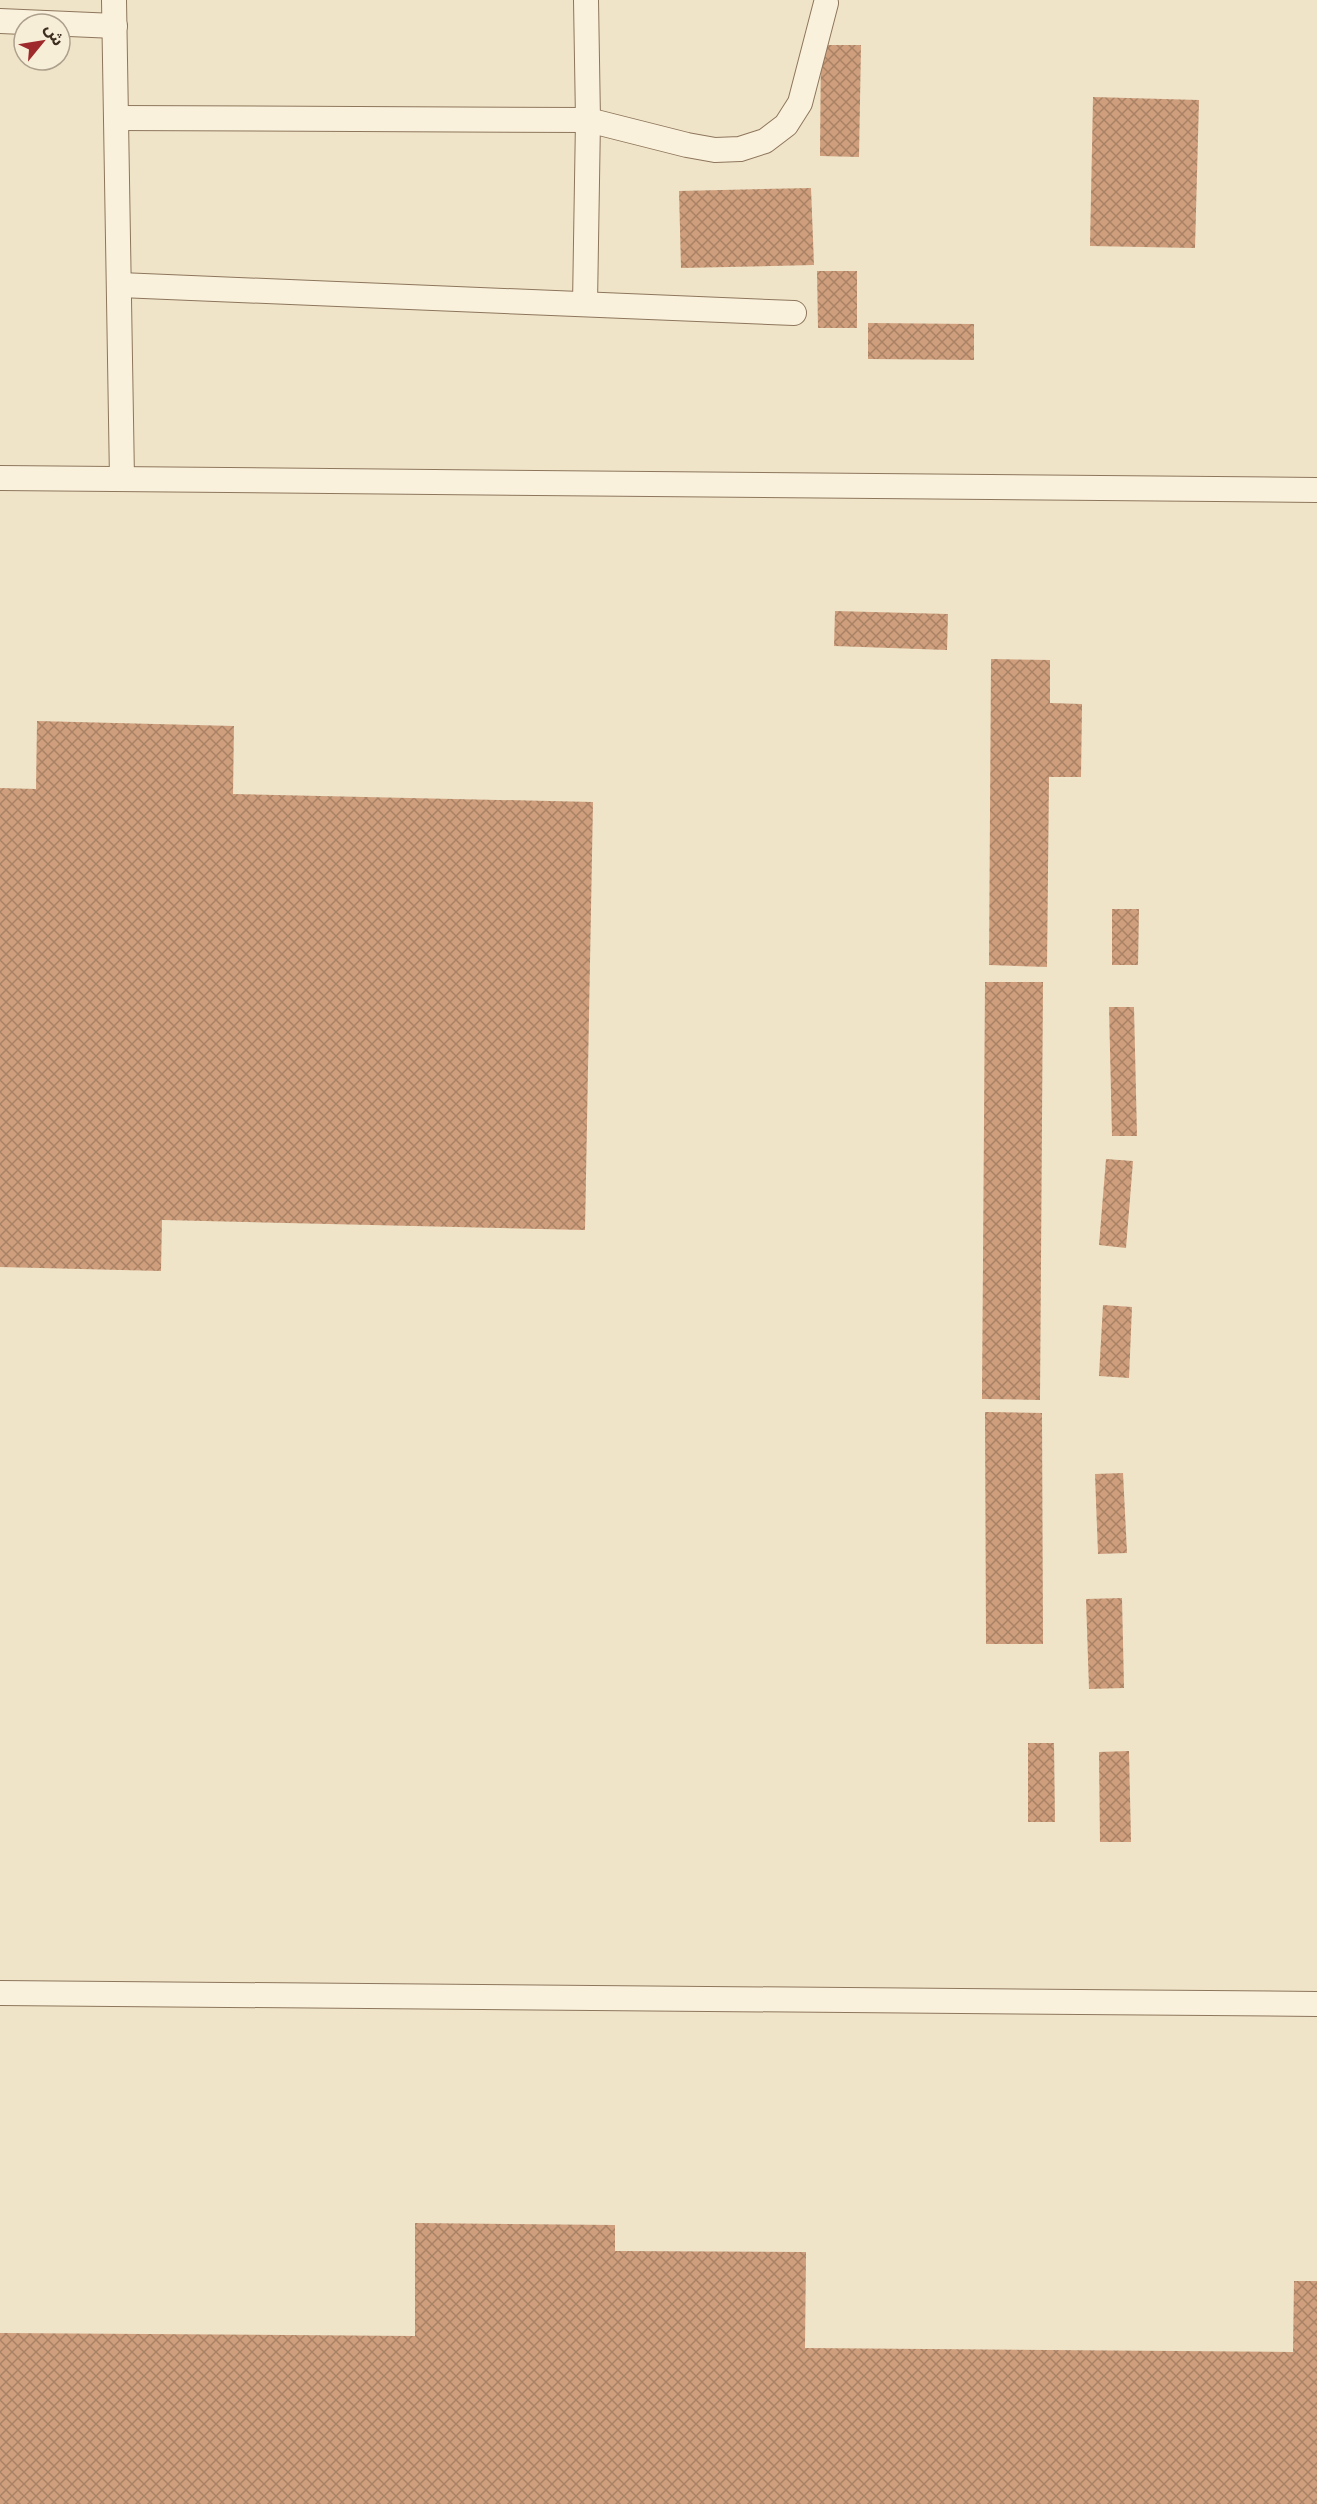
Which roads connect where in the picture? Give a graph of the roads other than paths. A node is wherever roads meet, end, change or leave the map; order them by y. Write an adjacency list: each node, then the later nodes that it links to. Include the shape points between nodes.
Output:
1 (114, 0): 5 (lane)
2 (586, 0): 7 (lane)
3 (826, 3): 7 (lane, via 800,104 786,125 765,141 740,149 715,150)
4 (0, 21): 5 (lane)
5 (114, 26): 6 (lane)
6 (116, 118): 7 (lane); 8 (lane)
7 (588, 120): 9 (lane)
8 (120, 285): 9 (lane); 12 (lane)
9 (585, 304): 10 (lane)
10 (794, 313)
11 (0, 478): 12 (lane)
12 (122, 479): 13 (lane)
13 (1317, 490)
14 (0, 1993): 15 (lane)
15 (1317, 2004)

